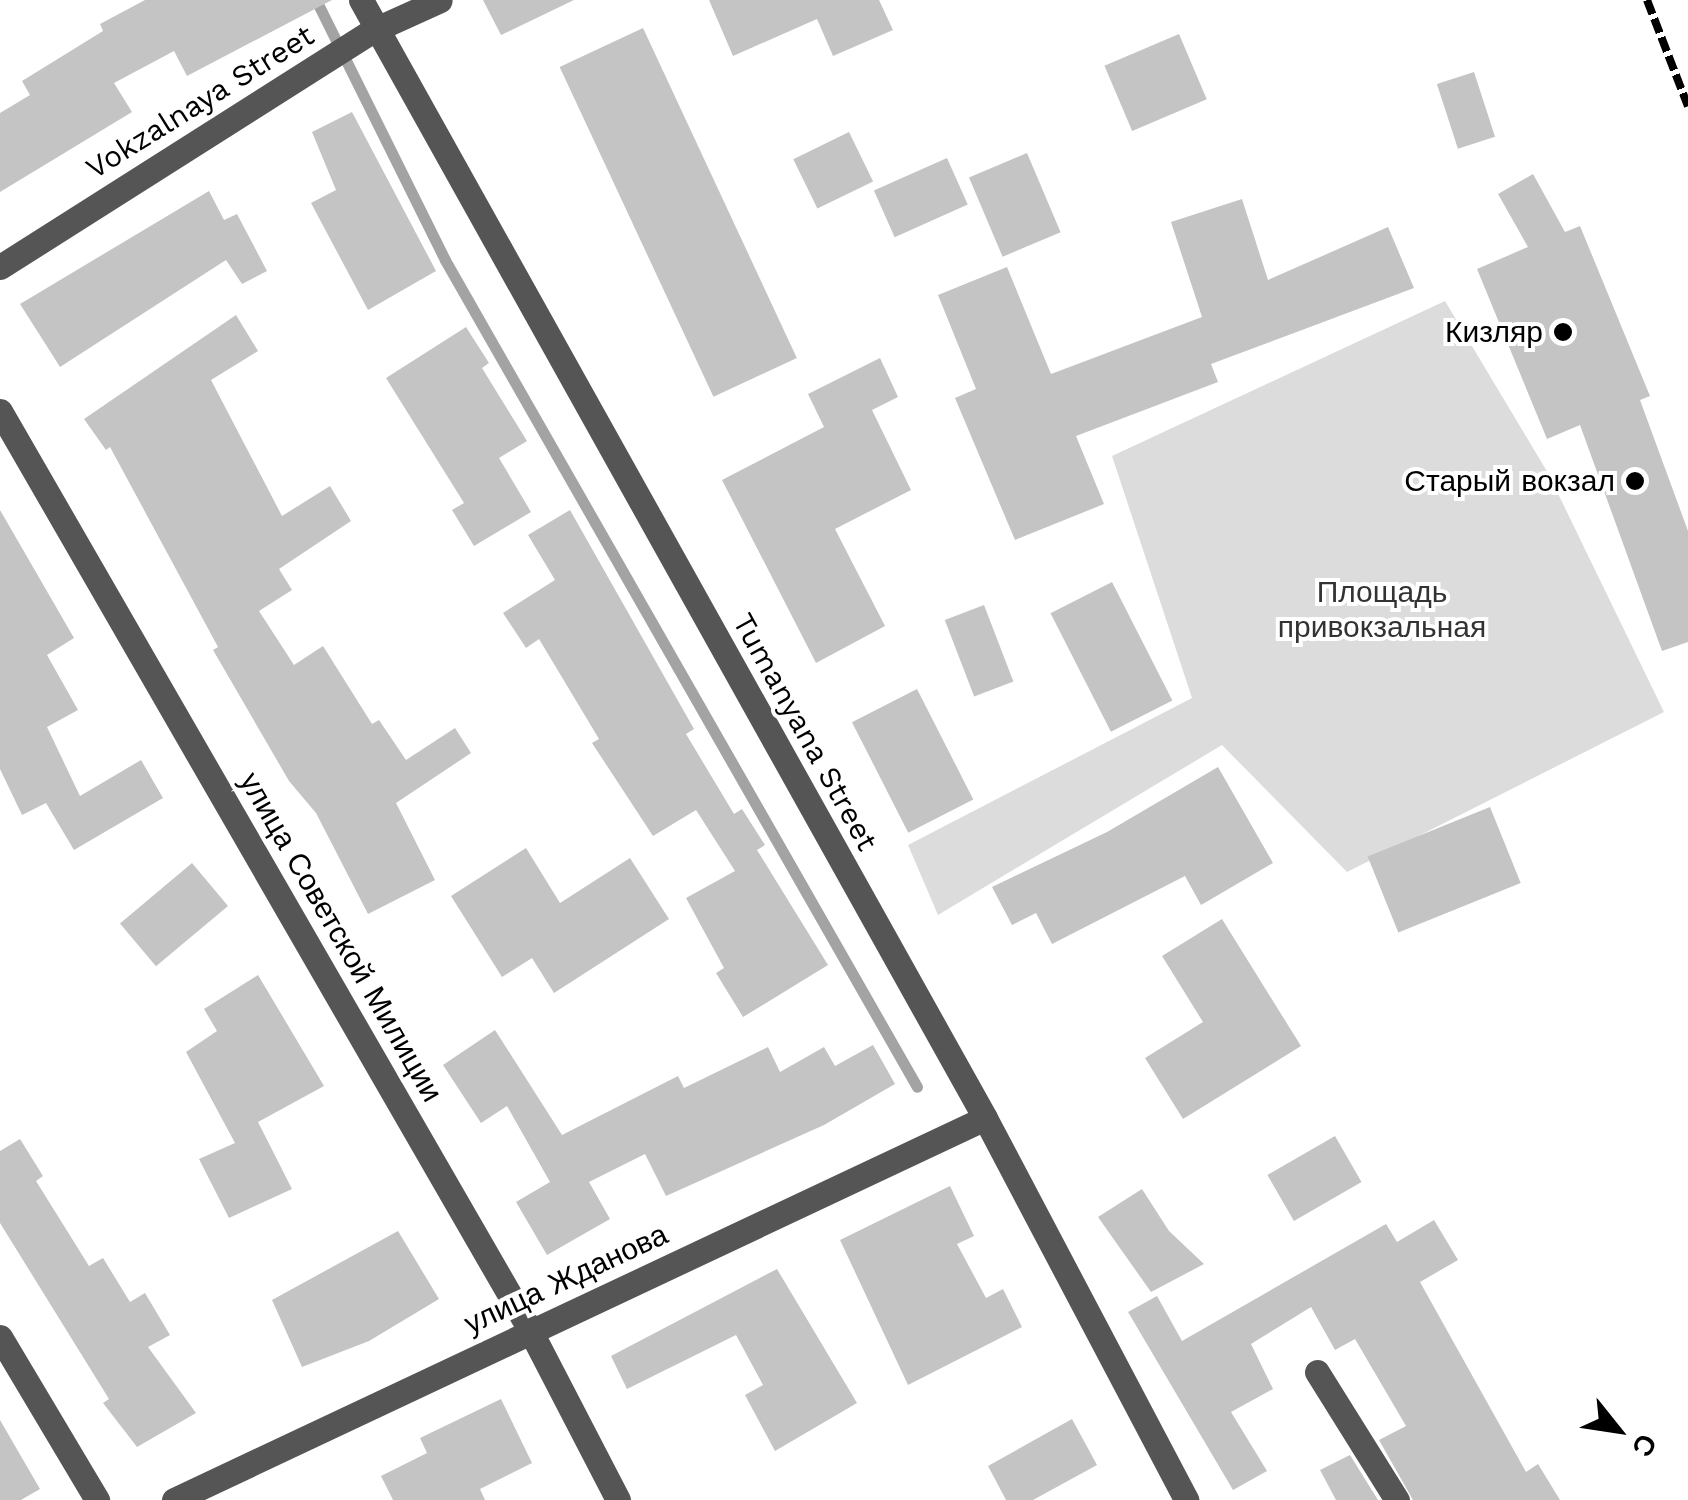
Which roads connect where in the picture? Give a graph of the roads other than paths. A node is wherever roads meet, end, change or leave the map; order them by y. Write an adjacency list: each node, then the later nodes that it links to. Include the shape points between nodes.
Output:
1 (360, 0): 3 (street, Tumanyana Street)
2 (440, 0): 3 (street, Vokzalnaya Street)
3 (374, 30): 4 (street, Vokzalnaya Street); 6 (street, Tumanyana Street)
4 (0, 266)
5 (0, 411): 7 (street, улица Советской Милиции)
6 (985, 1118): 7 (street, улица Жданова); 13 (street, Tumanyana Street)
7 (530, 1332): 11 (street, улица Жданова); 12 (street, улица Советской Милиции)
8 (0, 1338): 10 (street)
9 (1317, 1372): 14 (street)
10 (96, 1500)
11 (174, 1500)
12 (618, 1500)
13 (1186, 1500)
14 (1397, 1500)

